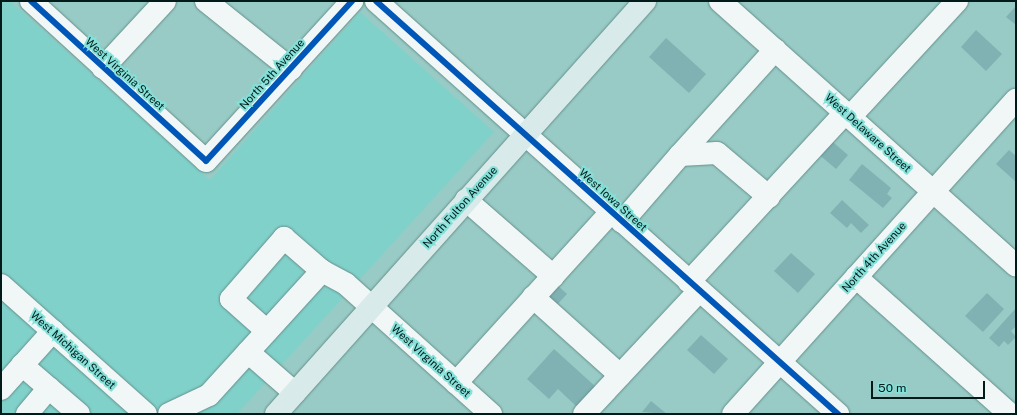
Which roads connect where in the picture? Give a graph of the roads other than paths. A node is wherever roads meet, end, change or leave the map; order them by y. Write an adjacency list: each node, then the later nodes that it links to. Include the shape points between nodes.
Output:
1 (31, 1): 10 (street, West Virginia Street)
2 (165, 1): 10 (street)
3 (206, 1): 11 (street)
4 (352, 1): 11 (street, North 5th Avenue)
5 (376, 1): 14 (street, West Iowa Street)
6 (645, 1): 14 (main road, North Fulton Avenue)
7 (720, 1): 9 (street, West Delaware Street)
8 (957, 1): 13 (street)
9 (775, 50): 13 (street, West Delaware Street); 15 (street)
10 (103, 68): 16 (street, West Virginia Street)
11 (291, 69): 16 (street, North 5th Avenue)
12 (1016, 100): 17 (street, North 4th Avenue)
13 (848, 115): 17 (street, West Delaware Street); 18 (street)
14 (525, 135): 19 (main road, North Fulton Avenue); 20 (street, West Iowa Street)
15 (680, 155): 18 (street, via 717,153); 20 (street)
16 (206, 161)
17 (933, 192): 21 (street, West Delaware Street); 24 (street, North 4th Avenue)
18 (769, 197): 26 (street)
19 (466, 200): 23 (street); 28 (main road, North Fulton Avenue)
20 (616, 217): 23 (street); 26 (street, West Iowa Street)
21 (1016, 266)
22 (322, 271): 28 (street, West Virginia Street, via 346,284); 30 (street); 30 (street, West Virginia Street, via 284,238 231,299)
23 (553, 276): 27 (street)
24 (856, 277): 32 (street, North 4th Avenue); 48 (street)
25 (1, 285): 29 (street, West Michigan Street)
26 (694, 287): 32 (street, West Iowa Street); 34 (street)
27 (533, 298): 34 (street); 35 (street)
28 (371, 307): 35 (street, West Virginia Street); 38 (main road, North Fulton Avenue)
29 (52, 331): 33 (street); 39 (street, West Michigan Street)
30 (267, 331): 31 (street)
31 (248, 352): 38 (street); 42 (street, via 209,395)
32 (779, 362): 46 (street, North 4th Avenue); 47 (street, West Iowa Street)
33 (22, 365): 36 (street); 37 (street)
34 (620, 375): 45 (street)
35 (456, 383): 44 (street, West Virginia Street)
36 (49, 388): 40 (street); 41 (street)
37 (1, 389)
38 (295, 393): 43 (main road, North Fulton Avenue)
39 (132, 410)
40 (27, 414)
41 (79, 414)
42 (169, 414)
43 (276, 414)
44 (491, 414)
45 (584, 414)
46 (733, 414)
47 (838, 414)
48 (1010, 414)

